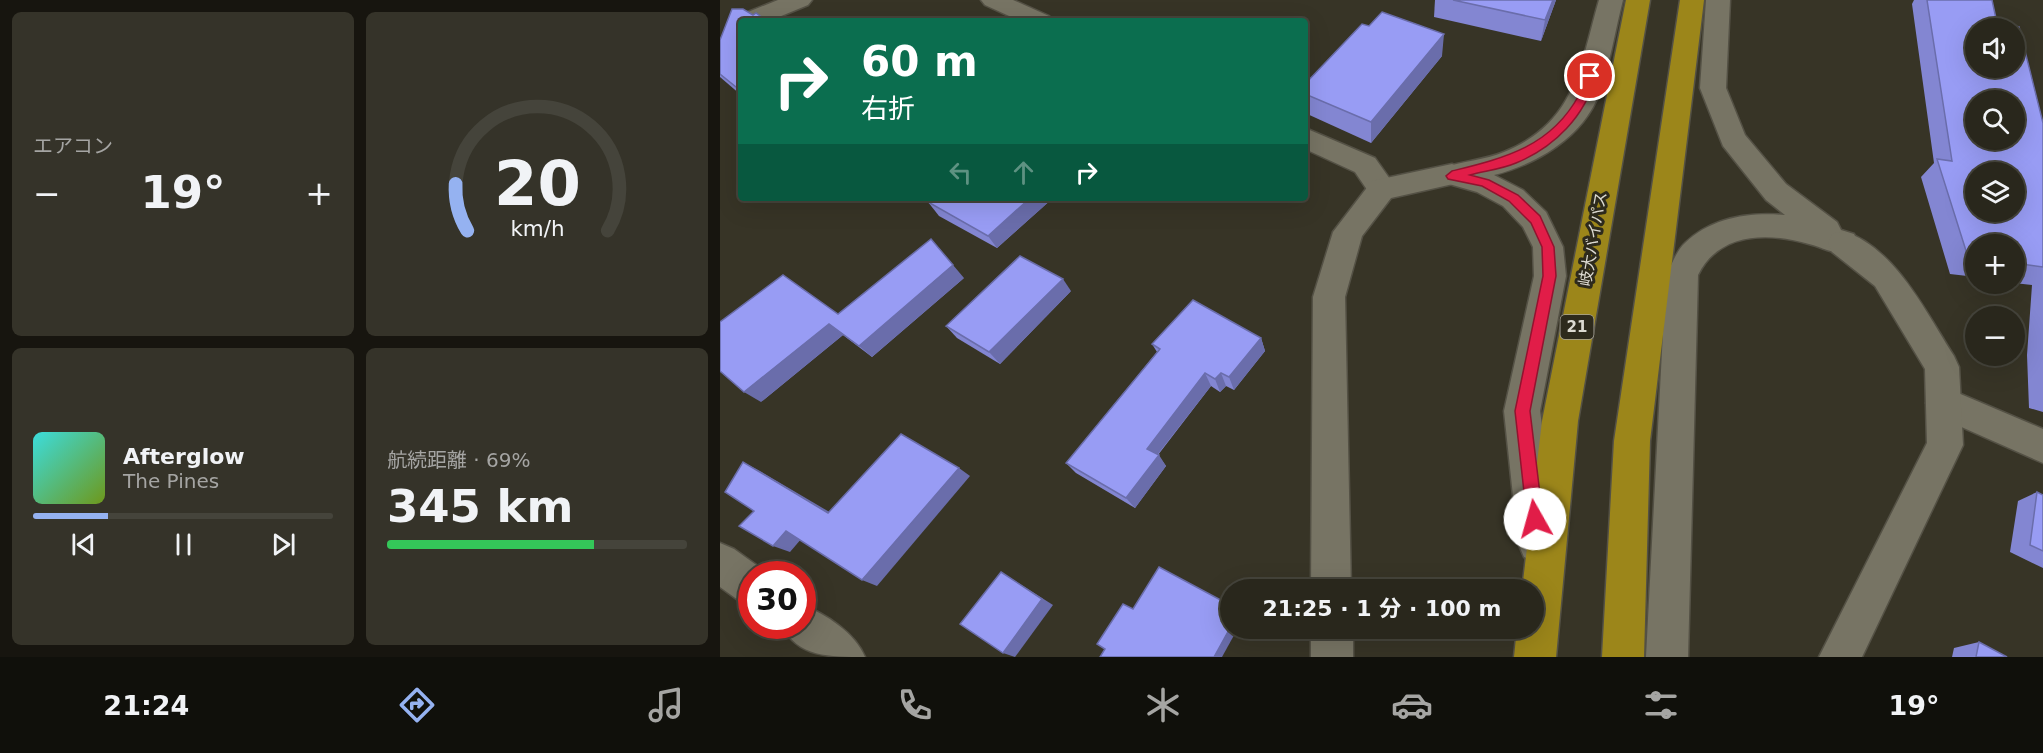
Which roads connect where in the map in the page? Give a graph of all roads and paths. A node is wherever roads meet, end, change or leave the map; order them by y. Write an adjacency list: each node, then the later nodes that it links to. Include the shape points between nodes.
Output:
1 (800, 0): 7 (street)
2 (993, 0): 8 (street)
3 (1611, 0): 10 (street, via 1585,95 1559,132 1513,160)
4 (1638, 0): 19 (highway, 岐大バイパス / 21, via 1560,421)
5 (1692, 0): 26 (highway, via 1632,441)
6 (1718, 0): 12 (street, via 1713,88 1732,139 1776,192)
7 (754, 18)
8 (1033, 18)
9 (1308, 139): 11 (street, via 1365,165)
10 (1452, 176): 11 (street); 18 (street, via 1485,183 1513,198 1536,220 1548,247 1550,276 1522,411)
11 (1382, 189): 17 (street, via 1348,232 1329,297)
12 (1843, 243): 13 (street, via 1886,277 1924,337 1942,367); 27 (street, via 1809,230 1775,224 1743,226 1715,236 1695,253 1682,275)
13 (1944, 404): 14 (street); 28 (street, via 1946,445)
14 (2043, 446)
15 (720, 562): 16 (street)
16 (738, 576)
17 (1331, 579)
18 (1542, 579)
19 (1544, 579)
20 (816, 636): 23 (street)
21 (1332, 639): 24 (street)
22 (1537, 639): 25 (highway, 岐大バイパス / 21)
23 (844, 657)
24 (1332, 657)
25 (1535, 657)
26 (1623, 657)
27 (1667, 657)
28 (1840, 657)

